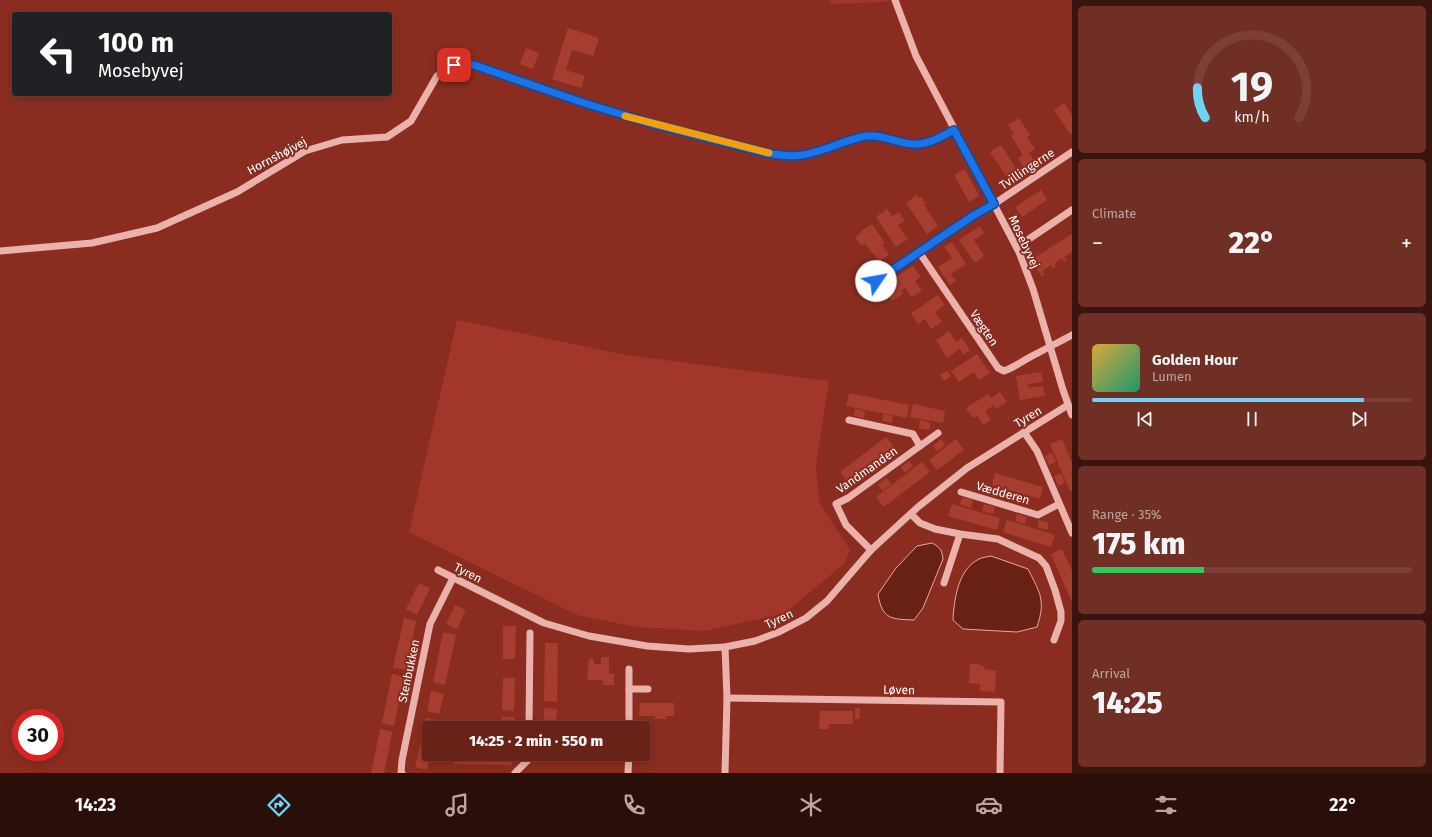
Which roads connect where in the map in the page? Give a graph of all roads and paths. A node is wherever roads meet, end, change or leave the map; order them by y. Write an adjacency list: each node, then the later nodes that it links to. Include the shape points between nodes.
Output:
1 (895, 0): 2 (street, Mosebyvej, via 916,56)
2 (954, 130): 4 (street, Mosebyvej); 7 (street, Hornshøjvej, via 922,144 868,136 803,155 784,156 653,124 474,65 454,65 437,76 411,121 387,137 342,140 304,151 237,192 157,228 92,243)
3 (1072, 152): 4 (street, Tvillingerne)
4 (994, 204): 8 (street); 11 (street, Mosebyvej, via 1022,259)
5 (1072, 210): 6 (street)
6 (1026, 241)
7 (0, 251)
8 (919, 252): 9 (street); 11 (street, Vægten, via 998,368 1004,371 1011,369)
9 (876, 281)
10 (1072, 335): 11 (street)
11 (1050, 347): 12 (street, Mosebyvej)
12 (1068, 405): 13 (street, Mosebyvej); 15 (street, Tyren)
13 (1072, 415)
14 (849, 420): 17 (street, Vandmanden, via 913,434)
15 (1024, 432): 19 (street, via 1037,451); 20 (street, Tyren, via 967,468)
16 (938, 433): 17 (street, Vandmanden)
17 (920, 446): 23 (street, Vandmanden, via 836,504 846,525)
18 (961, 492): 19 (street, Vædderen, via 1038,515)
19 (1059, 504): 21 (street)
20 (912, 514): 22 (street, via 920,523 934,529); 23 (street, Tyren)
21 (1072, 533)
22 (960, 534): 26 (street); 28 (street, via 998,539 1039,558 1046,566 1062,612)
23 (871, 550): 29 (street, Tyren, via 827,601 806,618 755,641)
24 (438, 570): 25 (street, Tyren)
25 (452, 578): 29 (street, Tyren, via 544,623 589,636 647,646 689,649); 38 (street, Stenbukken, via 430,624 402,760)
26 (944, 584)
27 (530, 633): 34 (street)
28 (1054, 640)
29 (725, 647): 33 (street)
30 (629, 669): 31 (street)
31 (629, 689): 32 (street); 35 (street)
32 (648, 689)
33 (727, 698): 41 (street); 42 (street, Løven, via 1001,702)
34 (529, 721)
35 (629, 721)
36 (527, 761): 39 (street)
37 (629, 761): 40 (street)
38 (402, 773)
39 (515, 773)
40 (628, 773)
41 (725, 773)
42 (1000, 773)

